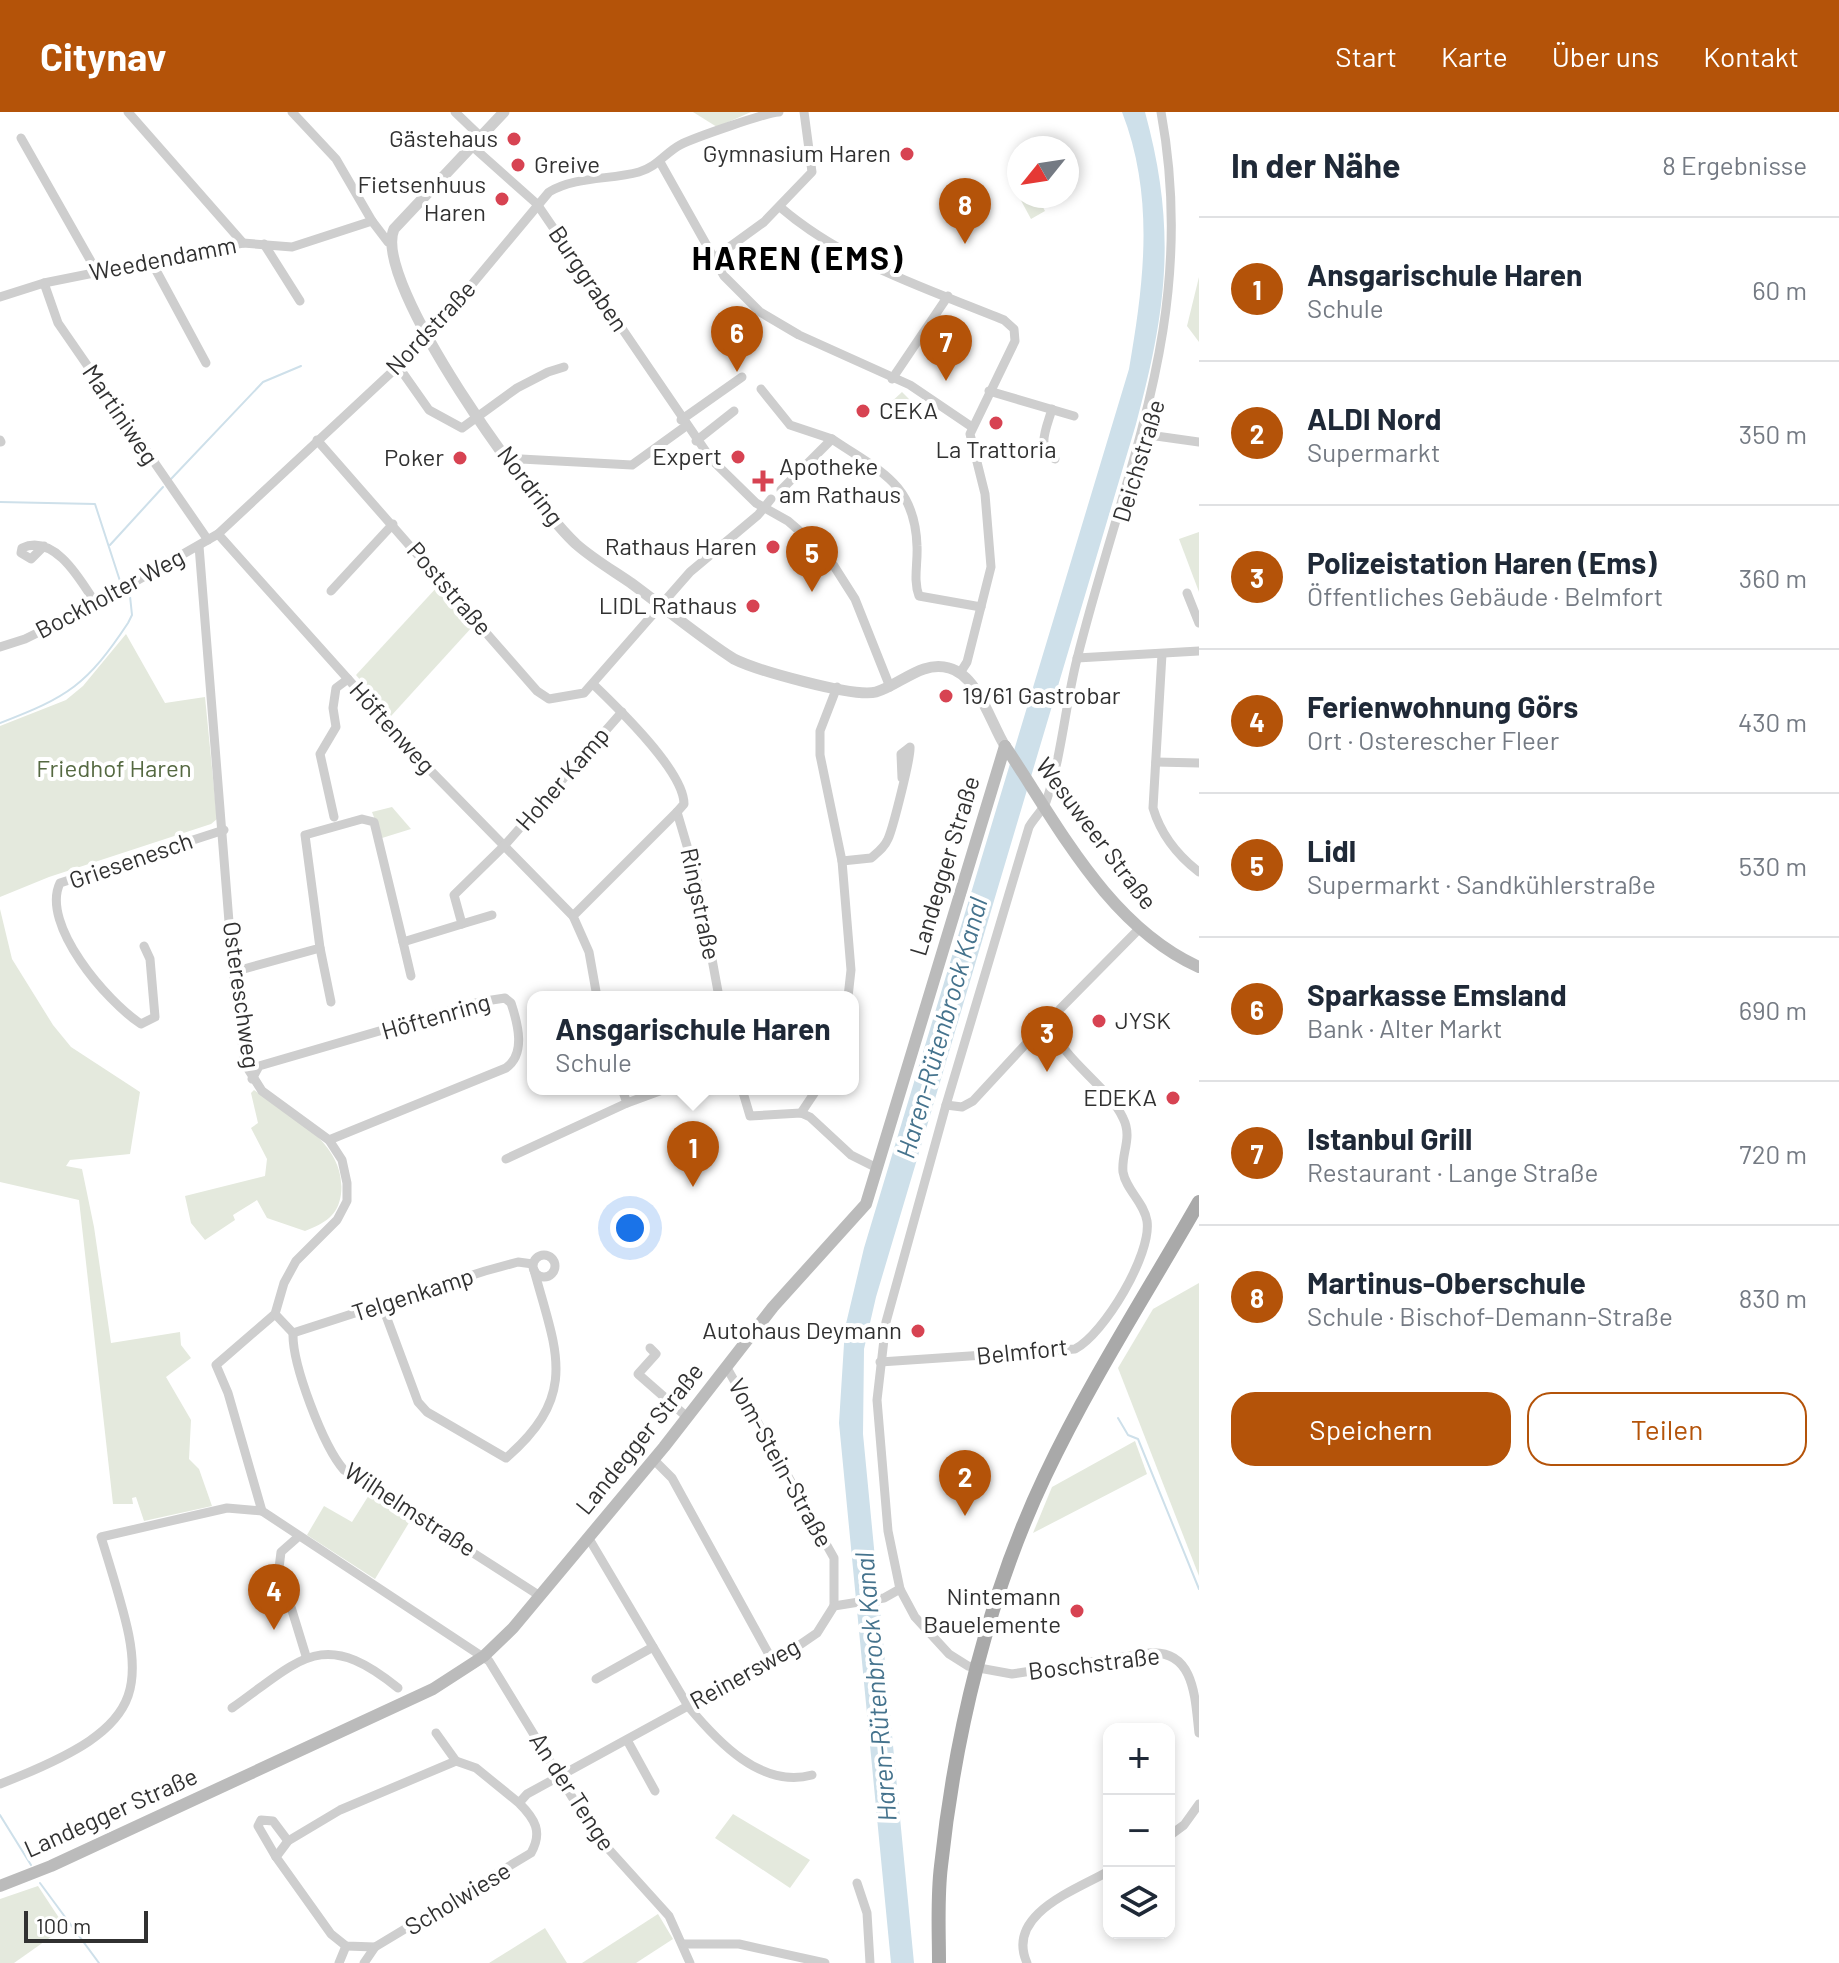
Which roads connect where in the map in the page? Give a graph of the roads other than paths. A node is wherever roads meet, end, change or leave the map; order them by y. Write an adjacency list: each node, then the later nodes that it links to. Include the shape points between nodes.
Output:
1 (128, 112): 17 (street)
2 (292, 112): 14 (street, via 336,159)
3 (455, 112): 10 (street, Burggraben)
4 (504, 112): 10 (street)
5 (766, 112): 6 (street); 11 (street, via 747,124 681,144)
6 (779, 112)
7 (804, 112): 13 (street, via 813,166)
8 (1161, 112): 15 (street, via 1173,151)
9 (21, 138): 21 (street)
10 (477, 142): 12 (street, Burggraben); 16 (street, via 394,229)
11 (660, 162): 12 (street, Nordstraße, via 625,175 566,184); 19 (street)
12 (537, 204): 27 (street, Nordstraße); 39 (street, Burggraben)
13 (780, 207): 19 (street); 23 (street, via 833,248)
14 (372, 221): 16 (street); 18 (street, Weedendamm, via 313,243)
15 (1183, 224)
16 (388, 242): 27 (street, Nordring, via 402,288)
17 (243, 243): 18 (street, Weedendamm); 20 (street, Weedendamm)
18 (264, 244): 25 (street)
19 (713, 259): 32 (street, via 760,312)
20 (151, 261): 21 (street, Weedendamm); 28 (street)
21 (97, 272): 22 (street, Weedendamm)
22 (44, 283): 24 (street, Weedendamm); 53 (street, Martiniweg, via 58,323)
23 (948, 296): 32 (street); 34 (street, via 1014,329 1015,341)
24 (0, 297)
25 (300, 301)
26 (1175, 332): 41 (street, Deichstraße)
27 (428, 337): 29 (street, Nordstraße); 37 (street, Nordring)
28 (206, 363)
29 (398, 366): 37 (street, via 429,410 462,428); 43 (street, Nordstraße)
30 (564, 367): 37 (street, via 517,388)
31 (742, 377): 39 (street)
32 (892, 379): 40 (street, via 927,394)
33 (761, 389): 42 (street, via 790,425)
34 (989, 391): 35 (street); 40 (street)
35 (1052, 409): 38 (street); 46 (street, via 1043,443)
36 (734, 411): 44 (street)
37 (479, 415): 47 (street, Nordring)
38 (1074, 416)
39 (684, 423): 44 (street, Burggraben); 47 (street, via 632,465)
40 (972, 427): 59 (street, via 990,537 991,567)
41 (1149, 435): 45 (street); 64 (street, Deichstraße)
42 (832, 439): 48 (street); 59 (street, via 891,479 906,496 915,524 919,596)
43 (317, 440): 51 (street, Poststraße); 52 (street, Nordstraße)
44 (696, 441): 50 (street, Burggraben)
45 (1199, 442)
46 (1055, 459)
47 (508, 462): 58 (street, Nordring, via 576,544)
48 (781, 490)
49 (771, 499): 50 (street)
50 (764, 509): 58 (street, via 719,545); 69 (street, Burggraben, via 788,521 834,566 855,599)
51 (393, 524): 55 (street); 67 (street, Poststraße, via 542,695 567,698)
52 (218, 534): 53 (street, Bockholter Weg); 66 (street, Höftenweg)
53 (204, 543): 57 (street, Bockholter Weg); 78 (street, Ostereschweg)
54 (44, 546): 57 (street, via 63,559)
55 (331, 591)
56 (1187, 593): 60 (street)
57 (96, 604): 61 (street, Bockholter Weg)
58 (662, 607): 67 (street); 68 (street, Nordring, via 748,666)
59 (981, 607): 65 (street)
60 (1199, 623)
61 (0, 647)
62 (1199, 651): 63 (street)
63 (1162, 654): 64 (street); 72 (street)
64 (1077, 658): 75 (street, Deichstraße)
65 (960, 673): 69 (street, via 934,666); 71 (street)
66 (348, 679): 77 (street, via 336,688 336,727 320,754); 79 (street, Höftenweg)
67 (593, 684): 70 (street, Ringstraße)
68 (837, 687): 69 (street, Nordring, via 873,693); 80 (street, via 820,731 820,755)
69 (890, 687)
70 (622, 712): 76 (street, Ringstraße, via 676,779 685,799); 79 (street, Hoher Kamp)
71 (1007, 750): 75 (main road, Wesuweer Straße); 107 (main road, Landegger Straße)
72 (1156, 762): 73 (street); 81 (street, via 1152,793 1158,824 1173,848)
73 (1199, 763)
74 (902, 778): 80 (street, via 881,850 860,861)
75 (1045, 805): 85 (main road, Wesuweer Straße, via 1104,890); 103 (street, Deichstraße, via 1029,827)
76 (677, 812): 83 (street, Ringstraße); 93 (street, Ringstraße, via 691,853)
77 (334, 817)
78 (224, 830): 87 (street, Griesenesch, via 60,883 54,908 59,924 109,999 141,1024 155,1017); 90 (street, Ostereschweg)
79 (504, 846): 83 (street, Höftenweg); 84 (street, Hoher Kamp, via 454,895)
80 (842, 861): 94 (street)
81 (1199, 872)
82 (492, 915): 84 (street)
83 (573, 916): 92 (street, via 589,952)
84 (462, 924): 86 (street)
85 (1139, 929): 89 (main road, Wesuweer Straße); 96 (street, via 1060,1009)
86 (403, 942): 88 (street, via 374,822 362,819 305,835); 91 (street)
87 (144, 946)
88 (320, 948): 90 (street); 95 (street)
89 (1199, 967)
90 (233, 972): 97 (street, Ostereschweg, via 245,1064)
91 (411, 976)
92 (596, 991)
93 (718, 991)
94 (849, 991)
95 (331, 1002)
96 (1052, 1027): 103 (street, via 1035,1034 968,1105); 113 (street, Belmfort, via 1125,1120 1123,1172 1142,1203 1148,1233 1132,1272 1100,1328 1075,1349)
97 (252, 1079): 105 (street, Ostereschweg); 105 (street, Höftenring, via 259,1066 479,1002 505,998 511,1003 519,1049 516,1061)
98 (624, 1095): 102 (street)
99 (649, 1095): 102 (street)
100 (744, 1095): 104 (street, via 750,1116)
101 (813, 1095): 104 (street)
102 (627, 1103): 106 (street)
103 (946, 1105): 113 (street, Deichstraße, via 886,1322)
104 (801, 1113): 107 (street, via 851,1155)
105 (329, 1140): 110 (street, Ostereschweg, via 342,1160 347,1201 337,1220 296,1261)
106 (506, 1159)
107 (877, 1168): 114 (main road, Landegger Straße, via 861,1212 793,1282)
108 (1199, 1202): 127 (main road, via 1102,1365 1045,1478 1003,1583)
109 (382, 1305): 109 (street, Telgenkamp, via 507,1265 533,1267 556,1343 557,1377 537,1426 506,1458 418,1402); 111 (street, Telgenkamp)
110 (275, 1314): 111 (street); 117 (street, via 216,1365)
111 (293, 1333): 121 (street, Wilhelmstraße, via 292,1347 332,1457 344,1470)
112 (650, 1348): 115 (street, via 656,1354 638,1374)
113 (880, 1362): 120 (street, Deichstraße, via 877,1400 887,1516)
114 (727, 1368): 115 (main road, Landegger Straße); 122 (street, Vom-Stein-Straße, via 834,1558)
115 (687, 1417): 116 (main road, Landegger Straße)
116 (653, 1459): 119 (main road, Landegger Straße); 126 (street, via 672,1478)
117 (262, 1511): 118 (street); 138 (street, via 227,1508 101,1537 131,1634 129,1697 101,1734)
118 (298, 1537): 124 (street, via 281,1552 279,1568); 125 (street)
119 (588, 1537): 121 (main road, Landegger Straße); 123 (street)
120 (900, 1589): 122 (street, via 884,1598); 127 (street, via 932,1638)
121 (540, 1596): 125 (main road, Landegger Straße)
122 (834, 1606): 126 (street, Reinersweg, via 809,1639)
123 (653, 1647): 128 (street); 130 (street)
124 (306, 1656): 129 (street, via 352,1659); 131 (street)
125 (484, 1656): 137 (street, An der Tenge); 148 (main road, Landegger Straße, via 433,1689)
126 (772, 1660): 130 (street, Reinersweg)
127 (979, 1669): 133 (street, Boschstraße, via 1012,1674 1168,1654 1187,1670); 157 (main road, via 957,1759 940,1869)
128 (596, 1679)
129 (398, 1688)
130 (688, 1706): 134 (street, Reinersweg); 136 (street, via 745,1761 795,1780)
131 (232, 1708)
132 (436, 1733): 135 (street, Scholwiese)
133 (1199, 1733)
134 (627, 1740): 137 (street, Reinersweg); 139 (street)
135 (456, 1761): 140 (street, Scholwiese, via 476,1768); 144 (street, via 340,1810)
136 (812, 1775)
137 (559, 1777): 140 (street); 149 (street, An der Tenge, via 594,1833 658,1902)
138 (0, 1784)
139 (655, 1791)
140 (519, 1803): 151 (street, Scholwiese, via 537,1825 531,1853)
141 (1199, 1804): 142 (street)
142 (1196, 1818): 143 (street)
143 (1175, 1832)
144 (288, 1841): 145 (street); 145 (street, via 273,1821 261,1820 261,1835)
145 (276, 1857): 150 (street, via 317,1918)
146 (1103, 1875): 158 (street, via 1036,1915 1024,1933)
147 (857, 1883): 156 (street, via 867,1913)
148 (0, 1886)
149 (684, 1944): 154 (street, An der Tenge); 155 (street, via 739,1944)
150 (346, 1946): 151 (street); 152 (street)
151 (375, 1947): 153 (street, Scholwiese)
152 (339, 1963)
153 (364, 1963)
154 (690, 1963)
155 (825, 1963)
156 (870, 1963)
157 (939, 1963)
158 (1027, 1963)

